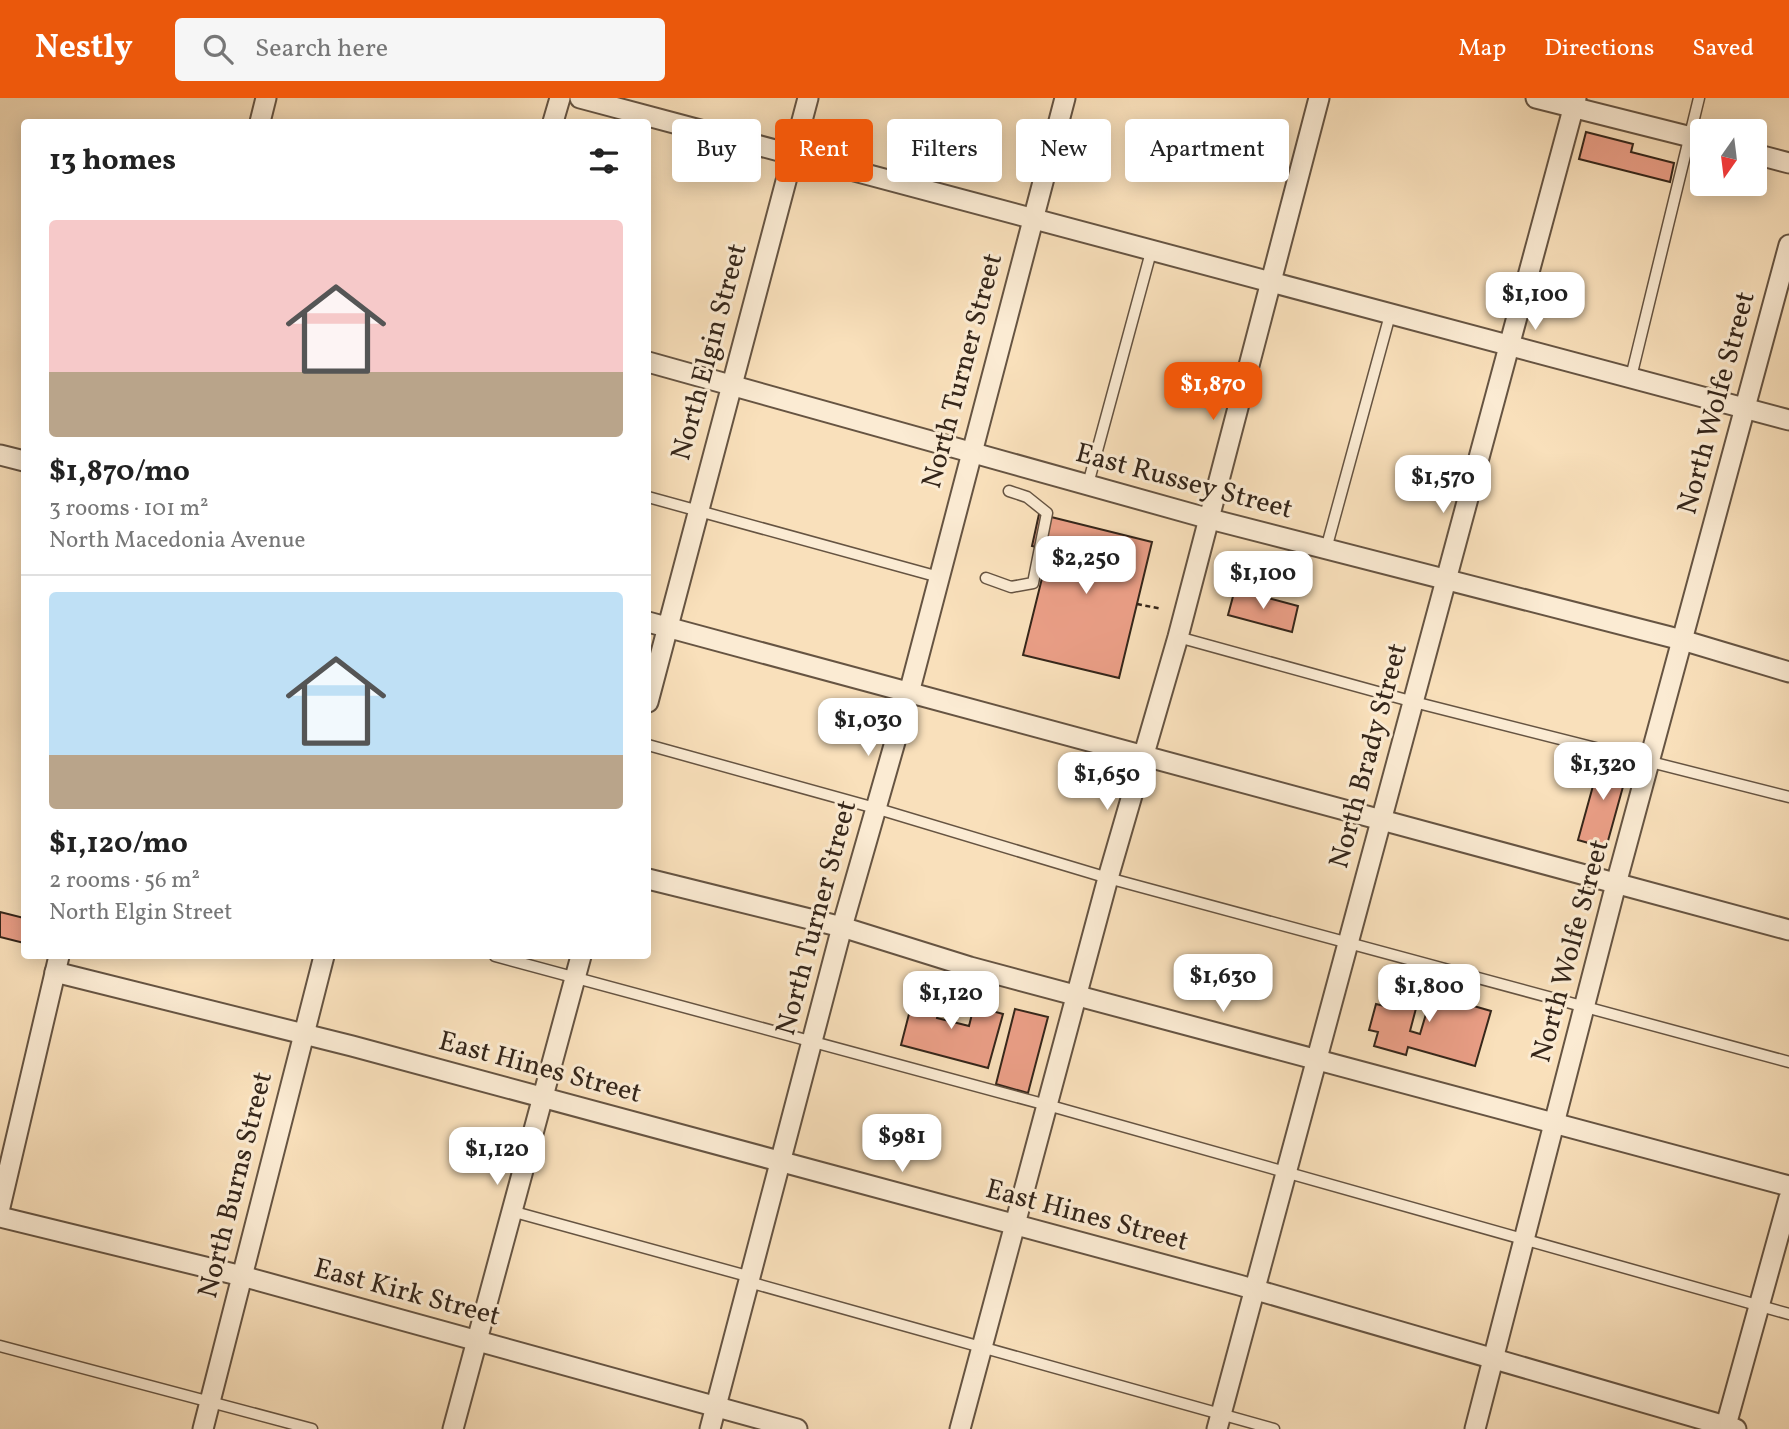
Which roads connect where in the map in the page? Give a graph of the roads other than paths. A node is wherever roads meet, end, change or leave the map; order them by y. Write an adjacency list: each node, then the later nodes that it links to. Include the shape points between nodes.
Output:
1 (266, 98): 10 (street)
2 (560, 98): 11 (street)
3 (580, 98): 15 (street)
4 (808, 98): 12 (street, North Elgin Street)
5 (1065, 98): 21 (street, North Turner Street)
6 (1319, 98): 24 (street)
7 (1536, 98): 9 (street)
8 (1699, 98): 13 (lane)
9 (1575, 103): 14 (street); 26 (street, North Brady Street)
10 (261, 119)
11 (554, 119)
12 (802, 119)
13 (1697, 119)
14 (1690, 136)
15 (775, 148)
16 (1768, 157): 18 (street)
17 (1690, 160): 28 (lane)
18 (1789, 163)
19 (873, 174): 21 (street)
20 (784, 182): 29 (street, North Elgin Street)
21 (1033, 218): 23 (street); 32 (street, North Turner Street)
22 (1789, 245): 30 (street, North Wolfe Street)
23 (1151, 252): 24 (street); 35 (lane)
24 (1271, 282): 25 (street); 39 (street)
25 (1390, 315): 26 (street); 40 (lane)
26 (1511, 346): 28 (street); 43 (street, North Brady Street)
27 (651, 363): 29 (street, East Russey Street)
28 (1631, 377): 30 (street)
29 (730, 386): 32 (street, East Russey Street); 38 (street, North Elgin Street)
30 (1745, 409): 31 (street); 47 (street, North Wolfe Street)
31 (1789, 421)
32 (970, 454): 35 (street, East Russey Street); 41 (street, North Turner Street)
33 (0, 455): 34 (street)
34 (21, 460)
35 (1088, 484): 39 (street, East Russey Street)
36 (1009, 491): 42 (lane, via 1027,497 1047,513 1033,583 1011,587)
37 (651, 498): 38 (lane)
38 (698, 511): 41 (lane); 45 (street, North Elgin Street)
39 (1210, 519): 40 (street, East Russey Street); 46 (street)
40 (1326, 550): 43 (street, East Russey Street)
41 (939, 577): 50 (street, North Turner Street)
42 (986, 579)
43 (1446, 580): 47 (street, East Russey Street); 51 (street, North Brady Street)
44 (651, 623): 45 (street)
45 (667, 627): 49 (street, North Elgin Street); 50 (street)
46 (1178, 637): 51 (lane); 53 (street)
47 (1682, 640): 48 (street, East Russey Street); 54 (street, North Wolfe Street)
48 (1789, 672)
49 (651, 690)
50 (909, 693): 53 (street); 56 (street, North Turner Street)
51 (1414, 702): 54 (lane); 57 (street, North Brady Street)
52 (651, 746): 56 (lane)
53 (1144, 756): 57 (street); 58 (street)
54 (1652, 761): 55 (lane); 60 (street, North Wolfe Street)
55 (1789, 797)
56 (875, 808): 58 (lane); 61 (street, North Turner Street)
57 (1380, 820): 60 (street); 63 (street, North Brady Street)
58 (1108, 878): 63 (lane); 69 (street)
59 (651, 880): 61 (street)
60 (1616, 884): 62 (street); 70 (street, North Wolfe Street)
61 (842, 927): 69 (street); 72 (street, North Turner Street)
62 (1789, 930)
63 (1349, 941): 70 (lane); 73 (street, North Brady Street)
64 (323, 959): 71 (street, North Burns Street)
65 (506, 959): 68 (lane)
66 (580, 959): 68 (street)
67 (57, 964): 71 (street, East Hines Street); 82 (street)
68 (575, 977): 72 (lane); 75 (street)
69 (1077, 995): 73 (street); 76 (street)
70 (1586, 1006): 74 (lane); 77 (street, North Wolfe Street)
71 (303, 1034): 75 (street, East Hines Street); 87 (street, North Burns Street)
72 (812, 1044): 76 (lane); 78 (street, North Turner Street)
73 (1316, 1060): 77 (street); 79 (street, North Brady Street)
74 (1789, 1062)
75 (542, 1098): 78 (street, East Hines Street); 83 (street)
76 (1046, 1105): 79 (lane); 85 (street)
77 (1554, 1125): 80 (street); 86 (street, North Wolfe Street)
78 (782, 1161): 85 (street, East Hines Street); 88 (street, North Turner Street)
79 (1286, 1173): 86 (lane); 89 (street, North Brady Street)
80 (1789, 1186)
81 (1789, 1198): 90 (street)
82 (0, 1207)
83 (511, 1211): 88 (lane); 92 (street)
84 (0, 1217): 87 (street, East Kirk Street)
85 (1014, 1224): 89 (street, East Hines Street); 94 (street)
86 (1525, 1241): 90 (lane); 95 (street, North Wolfe Street)
87 (242, 1276): 92 (street, East Kirk Street); 96 (street, North Burns Street)
88 (750, 1280): 94 (lane); 97 (street, North Turner Street)
89 (1254, 1291): 95 (street, East Hines Street); 98 (street, North Brady Street)
90 (1759, 1307): 91 (lane); 99 (street)
91 (1789, 1314)
92 (476, 1341): 97 (street, East Kirk Street); 102 (street)
93 (0, 1346): 96 (lane)
94 (982, 1347): 98 (lane); 105 (street)
95 (1494, 1358): 99 (street, East Hines Street); 107 (street, North Wolfe Street)
96 (211, 1401): 100 (street, North Burns Street); 101 (lane)
97 (716, 1408): 103 (street, North Turner Street); 104 (street, East Kirk Street)
98 (1219, 1422): 106 (lane)
99 (1729, 1428)
100 (202, 1429)
101 (312, 1429)
102 (453, 1429)
103 (710, 1429)
104 (797, 1429)
105 (960, 1429)
106 (1274, 1429)
107 (1475, 1429)

